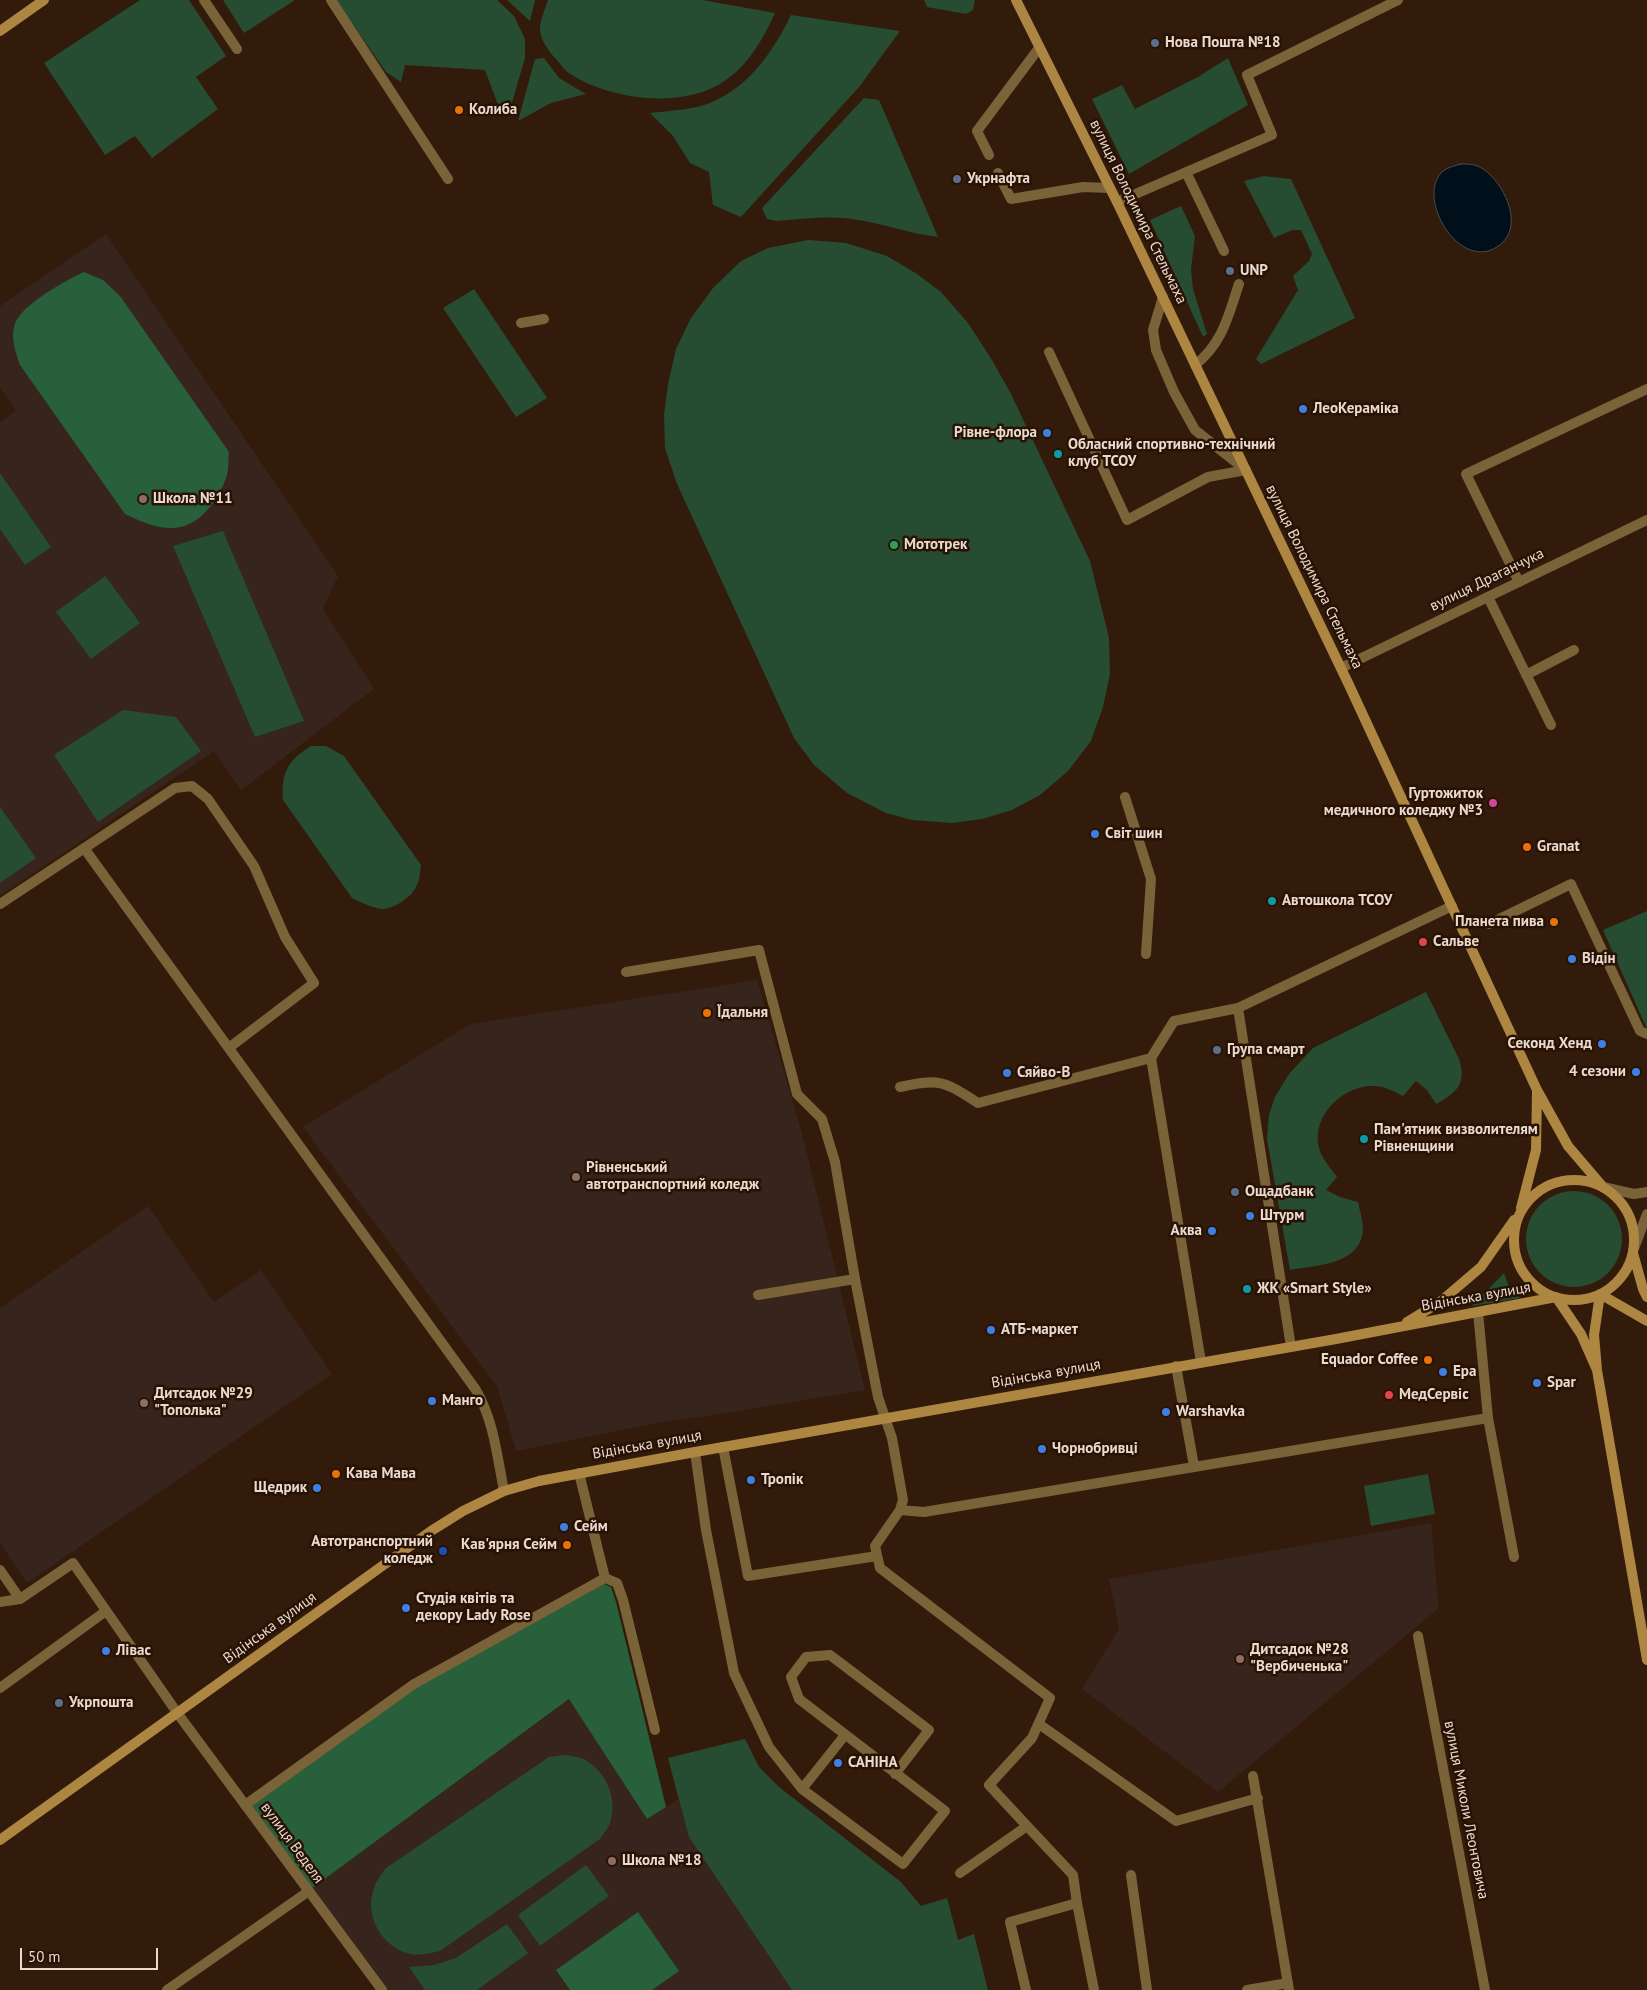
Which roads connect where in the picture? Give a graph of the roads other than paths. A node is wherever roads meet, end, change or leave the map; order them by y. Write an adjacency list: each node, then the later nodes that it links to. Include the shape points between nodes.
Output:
1 (44, 0): 6 (main road)
2 (204, 0): 8 (street)
3 (331, 0): 12 (street)
4 (1016, 0): 7 (main road, вулиця Володимира Стельмаха)
5 (1398, 0): 10 (street, via 1247,75 1272,135)
6 (0, 30)
7 (1039, 48): 9 (street, via 977,131); 13 (main road, вулиця Володимира Стельмаха)
8 (237, 49)
9 (989, 155)
10 (1186, 172): 14 (street); 15 (street)
11 (998, 173): 13 (street, via 1011,199 1082,187)
12 (448, 179)
13 (1110, 188): 14 (main road, вулиця Володимира Стельмаха)
14 (1117, 202): 17 (main road, вулиця Володимира Стельмаха)
15 (1224, 251)
16 (1239, 284): 21 (street, via 1222,334 1209,354)
17 (1163, 297): 21 (main road, вулиця Володимира Стельмаха); 23 (street, via 1153,330 1154,340 1174,392 1195,430)
18 (544, 319): 19 (street)
19 (521, 322)
20 (1049, 352): 23 (street, via 1127,520 1208,477)
21 (1195, 365): 23 (main road, вулиця Володимира Стельмаха)
22 (1647, 389): 25 (street, via 1466,474)
23 (1246, 470): 28 (main road, вулиця Володимира Стельмаха)
24 (1647, 520): 25 (street, вулиця Драганчука)
25 (1519, 582): 26 (street, вулиця Драганчука)
26 (1488, 597): 28 (street, вулиця Драганчука); 29 (street)
27 (1574, 650): 29 (street)
28 (1341, 668): 34 (main road, вулиця Володимира Стельмаха)
29 (1526, 675): 30 (street)
30 (1551, 725)
31 (1124, 797): 36 (street, via 1151,879)
32 (84, 848): 33 (street); 40 (street); 40 (street, via 175,788 192,786 208,799 254,866 285,936 314,983)
33 (0, 904)
34 (1452, 906): 38 (street); 43 (main road, вулиця Володимира Стельмаха)
35 (1489, 924): 39 (street, via 1571,884 1640,1031)
36 (1146, 954)
37 (626, 972): 49 (street, via 759,950 797,1094 822,1119 835,1162)
38 (1238, 1008): 41 (street, via 1174,1021); 57 (street)
39 (1647, 1034)
40 (230, 1047): 67 (street, via 476,1390 491,1424)
41 (1151, 1058): 42 (street, via 978,1103 950,1085 926,1081); 58 (street)
42 (900, 1087)
43 (1537, 1090): 44 (main road, вулиця Володимира Стельмаха, via 1568,1146); 46 (main road, вулиця Володимира Стельмаха, via 1536,1150)
44 (1603, 1187): 45 (street, via 1634,1194); 46 (main road, via 1585,1181 1566,1180 1532,1196); 48 (main road, via 1625,1208 1634,1236)
45 (1647, 1192)
46 (1520, 1212): 52 (main road, via 1514,1246 1518,1263 1540,1290); 56 (main road, Відінська вулиця, via 1481,1267 1440,1302)
47 (1647, 1214): 48 (street)
48 (1633, 1251): 50 (main road, via 1622,1276); 53 (main road)
49 (855, 1279): 51 (street); 61 (street, via 878,1398)
50 (1600, 1294): 52 (main road, via 1586,1299); 55 (main road); 60 (main road, via 1594,1335)
51 (758, 1295)
52 (1556, 1297): 54 (main road, Відінська вулиця); 60 (main road, via 1581,1334)
53 (1647, 1297)
54 (1478, 1312): 56 (main road, Відінська вулиця); 62 (street)
55 (1647, 1321)
56 (1401, 1325): 57 (main road, Відінська вулиця)
57 (1291, 1347): 58 (main road, Відінська вулиця)
58 (1201, 1362): 59 (main road, Відінська вулиця)
59 (1176, 1366): 61 (main road, Відінська вулиця); 65 (street)
60 (1597, 1370): 77 (main road)
61 (886, 1418): 63 (main road, Відінська вулиця); 68 (street, via 903,1500)
62 (1488, 1418): 65 (street); 70 (street)
63 (723, 1447): 64 (main road, Відінська вулиця); 69 (street, via 748,1576)
64 (695, 1452): 66 (main road, Відінська вулиця); 85 (street, via 706,1530 734,1673 769,1747)
65 (1194, 1466): 68 (street, via 924,1512)
66 (579, 1473): 67 (main road, Відінська вулиця); 72 (street)
67 (504, 1491): 79 (main road, Відінська вулиця, via 431,1531)
68 (900, 1510): 69 (street, via 875,1546)
69 (877, 1556): 80 (street, via 880,1568 1050,1698)
70 (1514, 1557)
71 (0, 1570): 73 (street)
72 (605, 1578): 81 (street, via 617,1583 623,1600); 87 (street, via 414,1684)
73 (20, 1599): 74 (street); 75 (street, вулиця Веделя, via 73,1563)
74 (0, 1602)
75 (106, 1611): 78 (street); 79 (street, вулиця Веделя)
76 (1418, 1636): 101 (street, вулиця Миколи Леонтовича)
77 (1647, 1660)
78 (0, 1688)
79 (178, 1714): 87 (street, вулиця Веделя); 89 (main road, Відінська вулиця)
80 (1039, 1724): 86 (street, via 1176,1821); 88 (street, via 1032,1738 989,1785)
81 (655, 1730)
82 (845, 1735): 83 (street); 83 (street, via 799,1699 791,1677 806,1657 830,1655 929,1730); 85 (street)
83 (895, 1774): 85 (street, via 945,1811 903,1864)
84 (1253, 1776): 86 (street)
85 (802, 1789)
86 (1258, 1798): 94 (street)
87 (245, 1805): 92 (street, вулиця Веделя)
88 (1027, 1826): 90 (street); 93 (street, via 1073,1875)
89 (0, 1840)
90 (960, 1873)
91 (1130, 1875): 99 (street)
92 (309, 1891): 95 (street); 96 (street, вулиця Веделя)
93 (1077, 1903): 97 (street, via 1010,1922); 98 (street)
94 (1288, 1986): 100 (street)
95 (167, 1990)
96 (382, 1990)
97 (1026, 1990)
98 (1094, 1990)
99 (1147, 1990)
100 (1247, 1990)
101 (1485, 1990)

